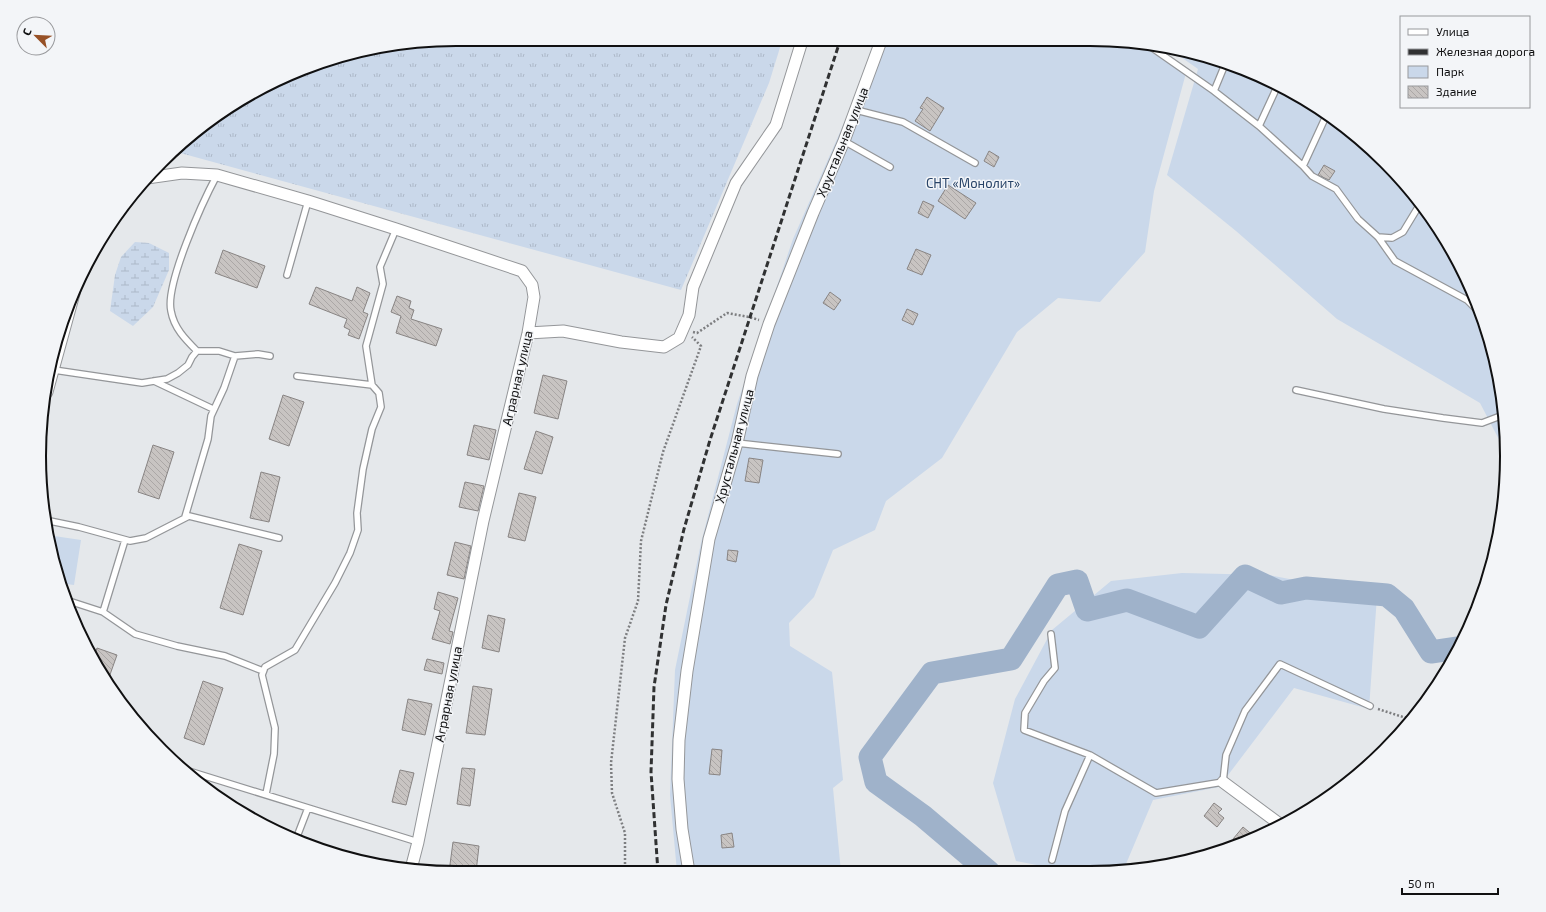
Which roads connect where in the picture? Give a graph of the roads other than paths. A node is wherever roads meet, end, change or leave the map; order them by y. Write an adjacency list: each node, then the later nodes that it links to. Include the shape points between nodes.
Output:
1 (800, 46): 22 (street, via 776,125 736,183 693,287 689,315 679,338 664,347 563,331)
2 (879, 46): 7 (street, Хрустальная улица)
3 (1158, 52): 6 (lane)
4 (1223, 68): 6 (lane)
5 (1275, 90): 9 (lane)
6 (1214, 91): 9 (lane)
7 (856, 110): 10 (street, Хрустальная улица); 11 (lane, via 903,122)
8 (1324, 120): 12 (lane)
9 (1259, 126): 12 (lane)
10 (844, 141): 13 (lane); 33 (street, Хрустальная улица, via 769,324 752,376)
11 (975, 163)
12 (1303, 166): 19 (lane, via 1312,176 1336,189 1358,219)
13 (890, 168)
14 (216, 175): 15 (street, Аграрная улица, via 182,174); 16 (street, Аграрная улица); 23 (lane, via 194,223 171,296 170,309 175,324 182,336)
15 (156, 177)
16 (308, 201): 18 (street, Аграрная улица); 20 (lane)
17 (1417, 209): 19 (lane, via 1403,232 1392,238)
18 (396, 229): 22 (street, Аграрная улица, via 522,271 532,285 534,297); 29 (lane, via 380,267 383,284 366,346)
19 (1378, 237): 21 (lane, via 1395,261)
20 (287, 275)
21 (1471, 303)
22 (528, 333): 51 (street, Аграрная улица, via 483,521)
23 (197, 351): 24 (lane, via 219,351); 28 (lane, via 188,365 178,373 167,379)
24 (235, 356): 25 (lane); 31 (lane)
25 (270, 356)
26 (55, 370): 28 (lane, via 142,383)
27 (298, 376): 29 (lane)
28 (154, 381): 31 (lane)
29 (372, 385): 42 (lane, via 379,393 381,407 372,429 363,469 357,513 358,530 350,553 335,584 295,650 265,667)
30 (1296, 390): 32 (lane, via 1384,409 1443,418 1482,423)
31 (214, 409): 35 (lane)
32 (1498, 417)
33 (737, 442): 34 (lane); 54 (street, Хрустальная улица, via 709,539 687,671 679,740 678,779)
34 (838, 454)
35 (185, 517): 37 (lane); 38 (lane, via 146,538 130,542)
36 (52, 521): 38 (lane)
37 (279, 538)
38 (125, 540): 40 (lane)
39 (73, 602): 40 (lane)
40 (102, 612): 42 (lane, via 135,634 225,656)
41 (1051, 634): 44 (lane, via 1055,668 1025,713 1024,730)
42 (263, 671): 47 (lane, via 275,728 274,754)
43 (1370, 706): 46 (lane, via 1280,664 1245,711 1226,755)
44 (1090, 755): 46 (lane, via 1156,792); 52 (lane, via 1065,811)
45 (197, 773): 47 (lane)
46 (1223, 782): 49 (street)
47 (266, 794): 48 (lane)
48 (308, 808): 50 (lane); 51 (lane)
49 (1276, 821)
50 (298, 834)
51 (418, 842): 53 (street, Аграрная улица)
52 (1052, 860)
53 (413, 863)
54 (688, 866)

